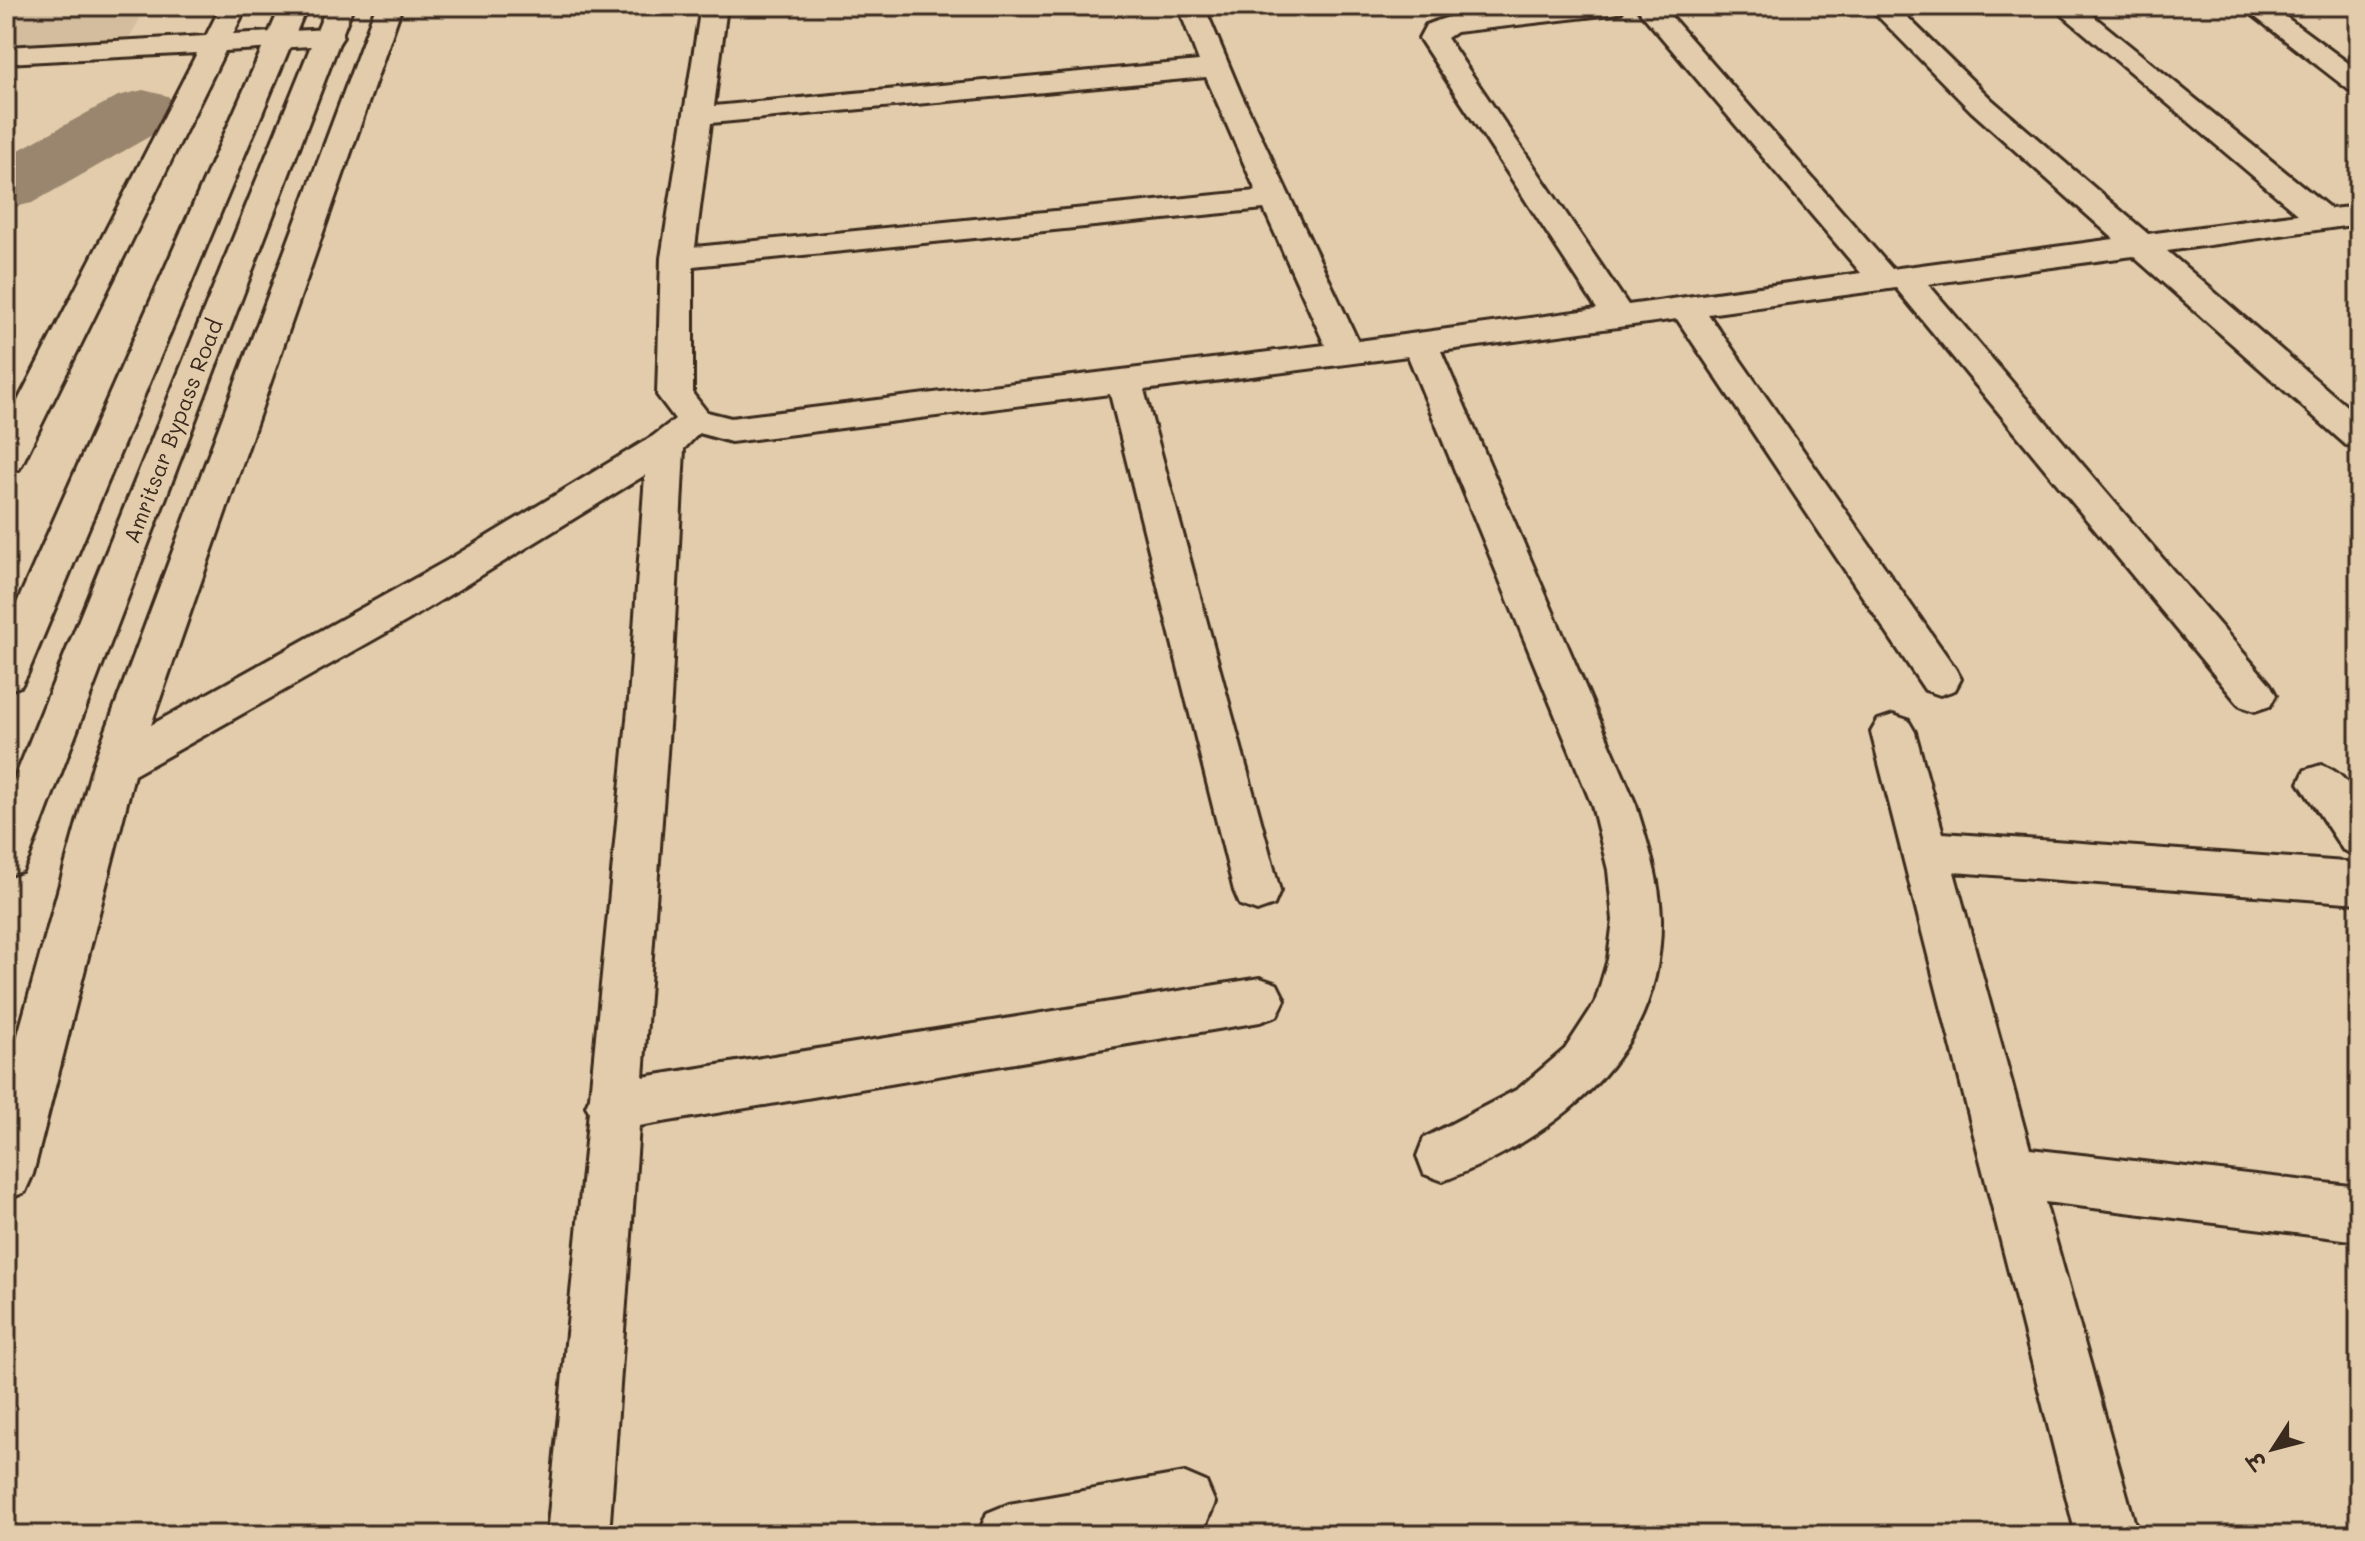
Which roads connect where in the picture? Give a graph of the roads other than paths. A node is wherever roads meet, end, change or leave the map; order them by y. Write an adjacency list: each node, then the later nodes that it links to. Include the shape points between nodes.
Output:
1 (234, 6): 13 (main road)
2 (294, 6): 12 (main road)
3 (389, 6): 36 (main road)
4 (714, 6): 17 (main road)
5 (1191, 6): 15 (main road)
6 (1612, 6): 25 (main road, via 1450,25 1433,38)
7 (1648, 6): 23 (main road)
8 (1881, 6): 21 (main road, via 1981,105)
9 (2065, 6): 20 (main road)
10 (2254, 6): 16 (main road)
11 (335, 22): 12 (main road); 40 (main road, Amritsar Bypass Road)
12 (281, 39): 13 (main road); 32 (main road)
13 (219, 41): 14 (main road); 31 (main road)
14 (6, 55)
15 (1214, 68): 17 (main road); 18 (main road)
16 (2359, 84)
17 (698, 116): 22 (main road)
18 (1277, 198): 22 (main road); 27 (main road)
19 (2359, 215): 20 (main road)
20 (2325, 220): 21 (main road)
21 (2144, 247): 23 (main road); 30 (main road)
22 (677, 258): 29 (main road, via 675,395)
23 (1895, 279): 24 (main road); 34 (main road)
24 (1686, 307): 25 (main road); 33 (main road)
25 (1619, 316): 26 (main road)
26 (1420, 343): 27 (main road); 45 (main road, via 1614,805 1632,873 1636,935 1620,1000 1598,1050 1550,1097)
27 (1343, 354): 28 (main road)
28 (1124, 380): 29 (main road); 42 (main road)
29 (680, 432): 36 (main road, via 432,589); 44 (main road)
30 (2359, 437)
31 (6, 460)
32 (6, 675)
33 (1940, 679)
34 (2255, 695)
35 (1893, 732): 39 (main road)
36 (115, 765): 47 (main road)
37 (2321, 783): 38 (main road)
38 (2359, 837)
39 (1925, 851): 41 (main road); 46 (main road)
40 (6, 857)
41 (2359, 883)
42 (1257, 891)
43 (1260, 1000): 44 (main road)
44 (612, 1106): 50 (main road)
45 (1443, 1156)
46 (2010, 1172): 48 (main road); 52 (main road)
47 (6, 1174)
48 (2359, 1214)
49 (1185, 1503): 51 (main road)
50 (578, 1535)
51 (1009, 1535)
52 (2107, 1535)

